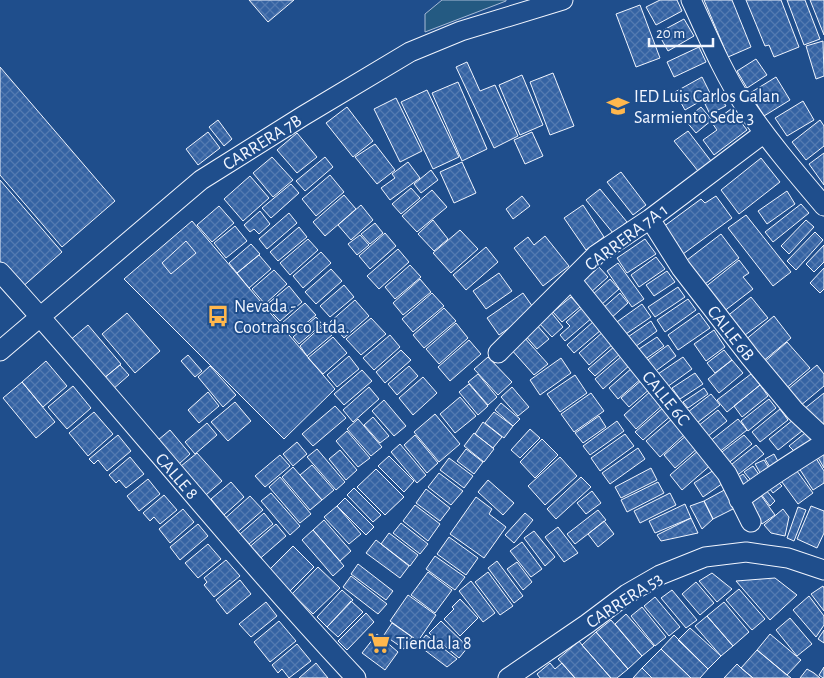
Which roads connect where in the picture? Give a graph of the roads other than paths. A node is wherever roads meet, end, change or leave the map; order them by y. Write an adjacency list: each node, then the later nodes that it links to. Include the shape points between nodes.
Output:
1 (691, 0): 3 (street, via 742,102)
2 (558, 1): 8 (street, CARRERA 7B, via 461,31 410,52 310,112 201,180)
3 (764, 133): 4 (street); 5 (street, CARRERA 7A 1)
4 (823, 204)
5 (650, 219): 7 (street, CARRERA 7A 1, via 596,254); 11 (street, CALLE 6B, via 681,268 750,357 795,411)
6 (0, 272): 8 (street, CALLE 8)
7 (571, 280): 10 (street, CARRERA 7A 1); 13 (street, CALLE 6C, via 727,474)
8 (40, 316): 9 (street, CARRERA 7B); 16 (street, CALLE 8, via 257,570)
9 (0, 351)
10 (498, 353)
11 (824, 438)
12 (824, 443): 13 (street)
13 (739, 500): 14 (street, CALLE 6C)
14 (751, 522)
15 (817, 568): 17 (street, CARRERA 53, via 788,558 746,552 696,561 660,574 627,594)
16 (356, 678)
17 (508, 678)

